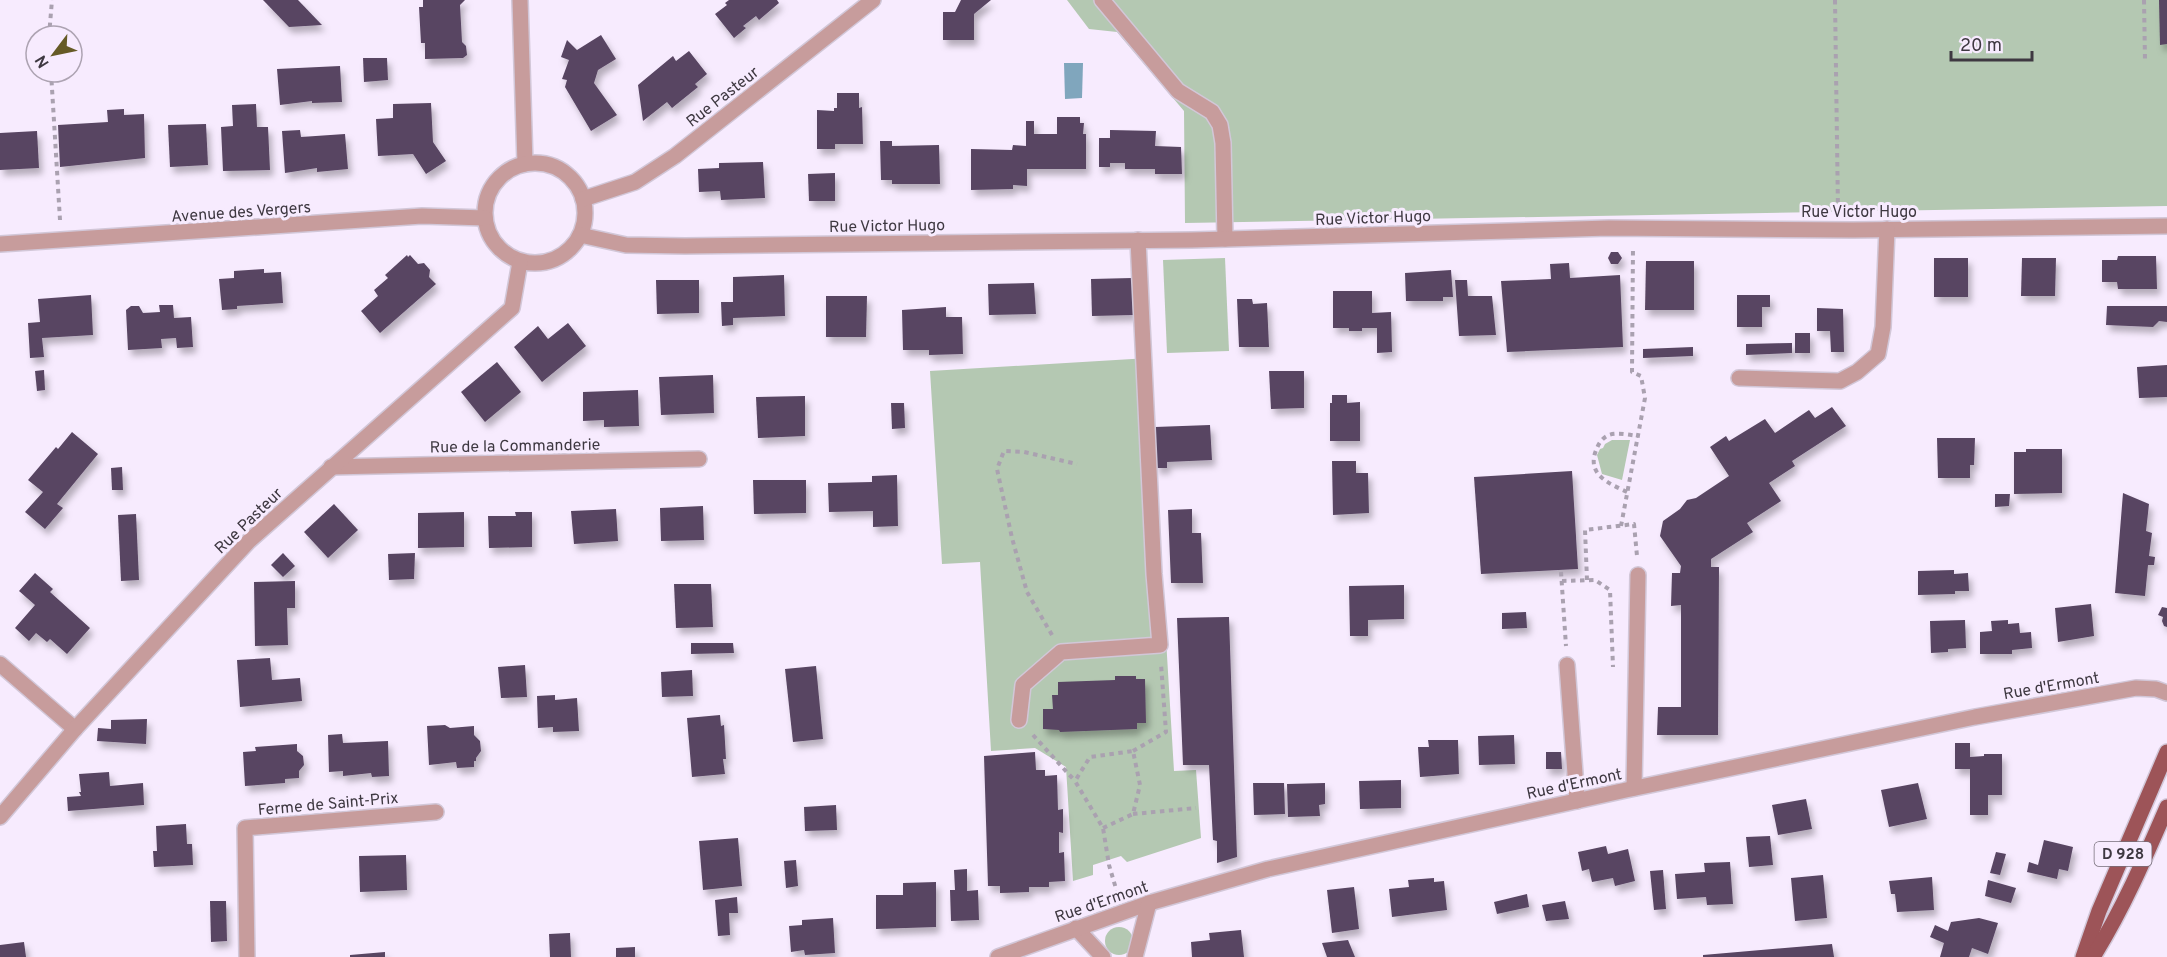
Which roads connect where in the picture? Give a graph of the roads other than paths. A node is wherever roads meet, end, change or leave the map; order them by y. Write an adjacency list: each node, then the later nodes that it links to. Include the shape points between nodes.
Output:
1 (520, 0): 4 (street)
2 (873, 0): 5 (street, Rue Pasteur, via 675,156 635,182)
3 (1102, 0): 10 (street, via 1178,91 1212,112 1220,125)
4 (525, 164): 5 (street, via 540,163 567,174); 6 (street, via 511,169 490,189)
5 (583, 199): 9 (street, via 585,217)
6 (484, 218): 12 (street, Avenue des Vergers, via 422,216); 13 (street, via 496,245)
7 (2167, 226): 8 (street, Rue Victor Hugo)
8 (1887, 229): 10 (street, Rue Victor Hugo, via 1633,228); 14 (street, via 1883,327 1878,354 1840,381)
9 (580, 235): 11 (street, Rue Victor Hugo, via 626,245 685,246); 13 (street, via 572,247 549,262)
10 (1225, 239): 11 (street, Rue Victor Hugo)
11 (1138, 240): 21 (street, via 1160,645 1061,652 1023,685)
12 (0, 244)
13 (520, 262): 16 (street, Rue Pasteur, via 512,308)
14 (1739, 378)
15 (699, 459): 16 (street, Rue de la Commanderie)
16 (331, 467): 22 (street, Rue Pasteur, via 249,541)
17 (1638, 574): 24 (street)
18 (0, 664): 22 (street)
19 (1567, 665): 25 (street)
20 (2167, 693): 24 (street, Rue d'Ermont, via 2147,688 2107,693)
21 (1020, 720)
22 (75, 729): 28 (street, Rue Pasteur)
23 (2167, 752): 35 (main road, D 928, via 2107,890)
24 (1634, 788): 25 (street, Rue d'Ermont)
25 (1577, 801): 29 (street, Rue d'Ermont, via 1268,869)
26 (2167, 807): 36 (main road, D 928, via 2130,890)
27 (436, 812): 31 (street, Ferme de Saint-Prix, via 245,828)
28 (0, 817)
29 (1149, 903): 30 (street, Rue d'Ermont); 34 (street)
30 (1076, 928): 32 (street, Rue d'Ermont); 33 (street)
31 (247, 957)
32 (998, 957)
33 (1103, 957)
34 (1136, 957)
35 (2083, 957)
36 (2093, 957)

